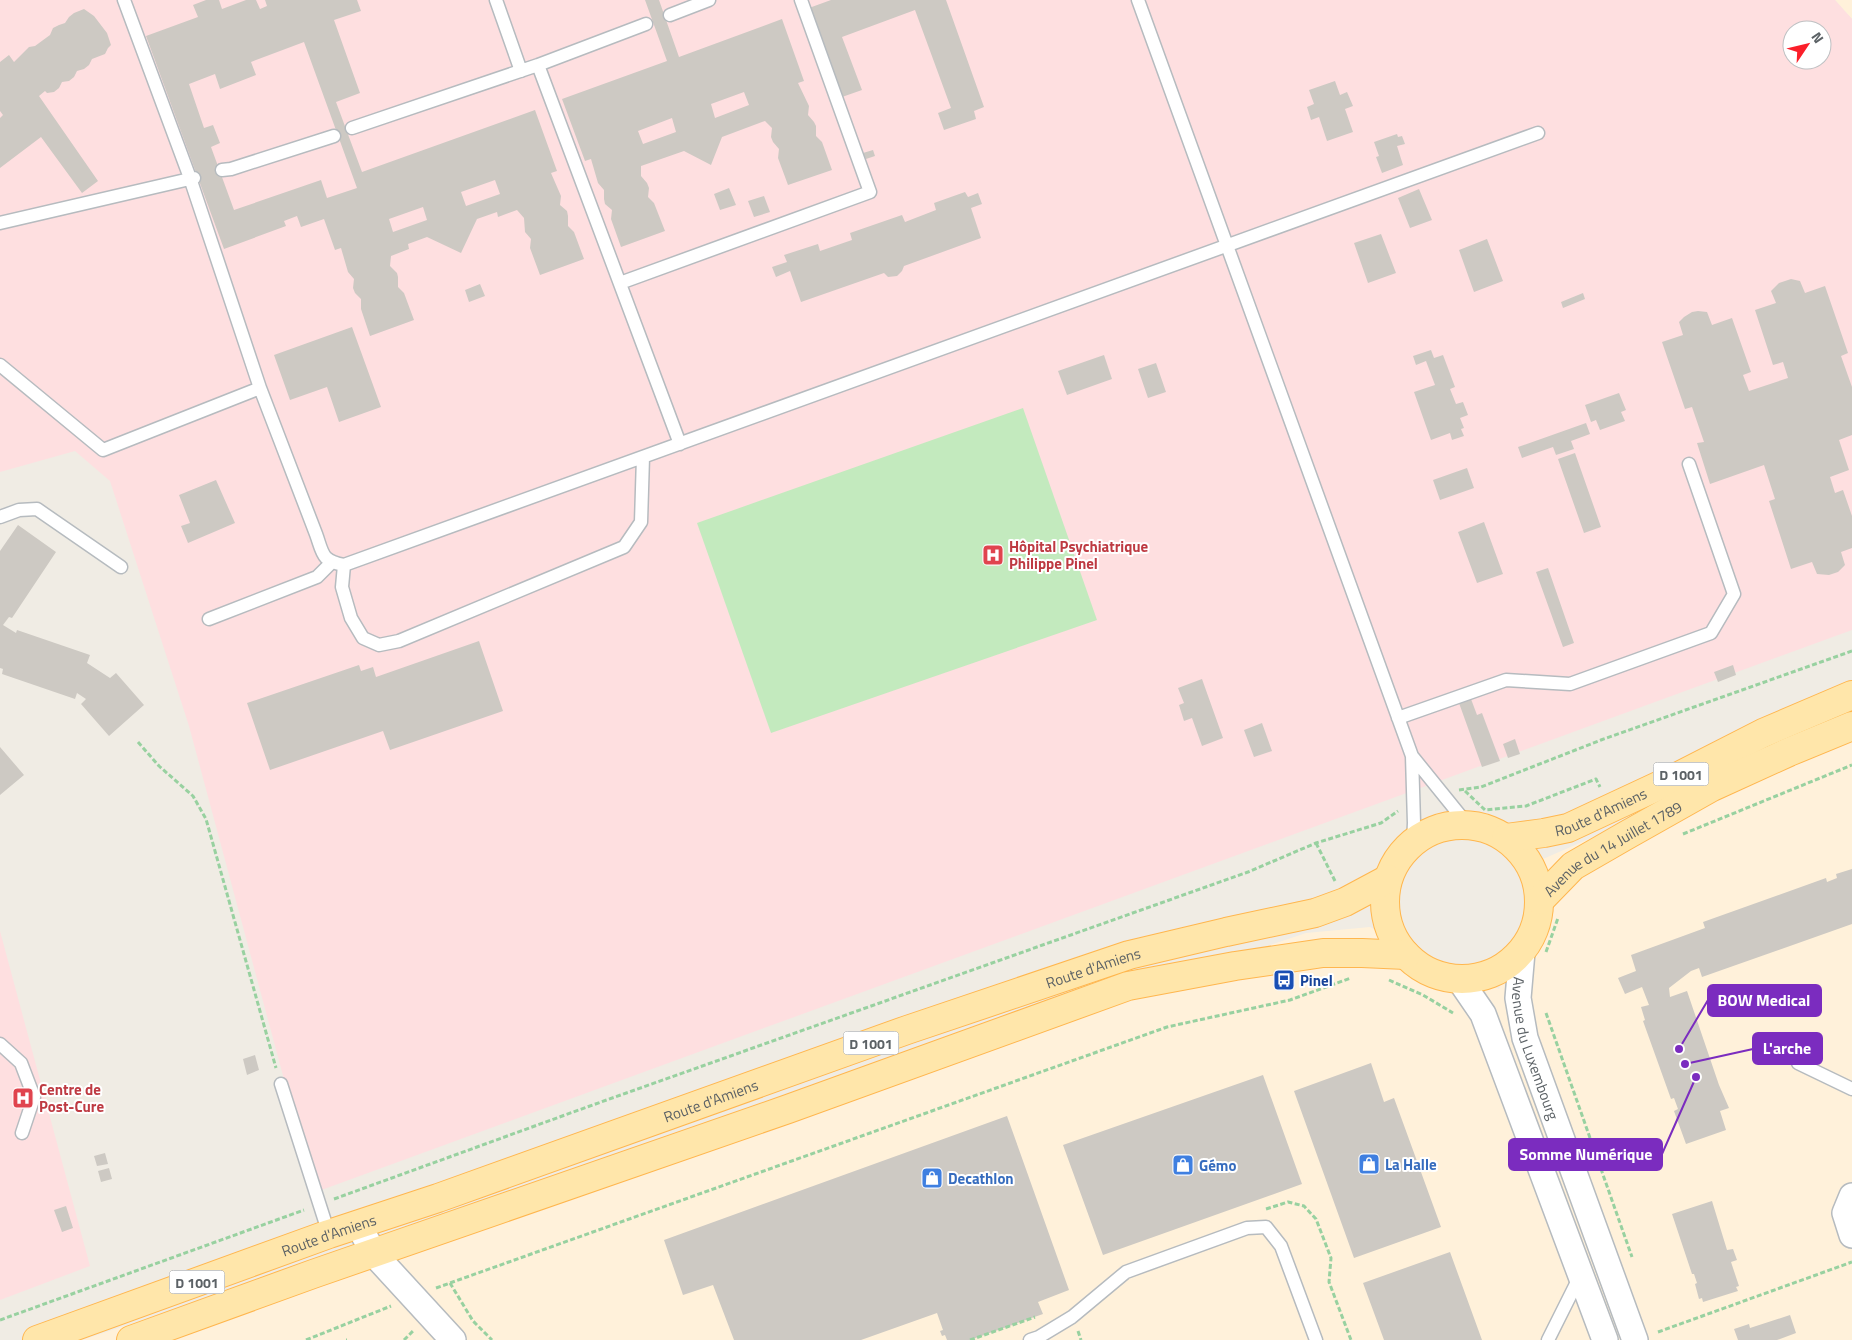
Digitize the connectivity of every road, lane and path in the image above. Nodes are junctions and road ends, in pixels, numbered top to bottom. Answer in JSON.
{"nodes":[{"id":1,"x":124,"y":0,"type":"edge"},
{"id":2,"x":496,"y":0,"type":"edge"},
{"id":3,"x":709,"y":0,"type":"edge"},
{"id":4,"x":801,"y":0,"type":"edge"},
{"id":5,"x":1138,"y":0,"type":"edge"},
{"id":6,"x":685,"y":4,"type":"edge"},
{"id":7,"x":670,"y":15,"type":"dead end"},
{"id":8,"x":646,"y":24,"type":"dead end"},
{"id":9,"x":538,"y":65,"type":"junction"},
{"id":10,"x":521,"y":71,"type":"junction"},
{"id":11,"x":352,"y":128,"type":"dead end"},
{"id":12,"x":1538,"y":133,"type":"dead end"},
{"id":13,"x":334,"y":136,"type":"dead end"},
{"id":14,"x":222,"y":170,"type":"dead end"},
{"id":15,"x":192,"y":178,"type":"junction"},
{"id":16,"x":0,"y":223,"type":"edge"},
{"id":17,"x":1227,"y":246,"type":"junction"},
{"id":18,"x":620,"y":283,"type":"junction"},
{"id":19,"x":0,"y":365,"type":"edge"},
{"id":20,"x":260,"y":388,"type":"junction"},
{"id":21,"x":680,"y":444,"type":"junction"},
{"id":22,"x":643,"y":457,"type":"junction"},
{"id":23,"x":1689,"y":464,"type":"dead end"},
{"id":24,"x":0,"y":517,"type":"edge"},
{"id":25,"x":331,"y":563,"type":"junction"},
{"id":26,"x":344,"y":565,"type":"junction"},
{"id":27,"x":121,"y":567,"type":"dead end"},
{"id":28,"x":209,"y":619,"type":"dead end"},
{"id":29,"x":1852,"y":651,"type":"edge"},
{"id":30,"x":1852,"y":695,"type":"edge"},
{"id":31,"x":1398,"y":718,"type":"junction"},
{"id":32,"x":1852,"y":726,"type":"edge"},
{"id":33,"x":138,"y":742,"type":"dead end"},
{"id":34,"x":1412,"y":756,"type":"junction"},
{"id":35,"x":1852,"y":765,"type":"edge"},
{"id":36,"x":1442,"y":792,"type":"junction"},
{"id":37,"x":1413,"y":800,"type":"junction"},
{"id":38,"x":1467,"y":824,"type":"junction"},
{"id":39,"x":1676,"y":836,"type":"dead end"},
{"id":40,"x":1506,"y":838,"type":"junction"},
{"id":41,"x":1413,"y":841,"type":"junction"},
{"id":42,"x":1388,"y":880,"type":"junction"},
{"id":43,"x":1552,"y":905,"type":"junction"},
{"id":44,"x":1534,"y":953,"type":"junction"},
{"id":45,"x":1406,"y":955,"type":"junction"},
{"id":46,"x":1352,"y":978,"type":"dead end"},
{"id":47,"x":1459,"y":979,"type":"junction"},
{"id":48,"x":1388,"y":980,"type":"dead end"},
{"id":49,"x":1544,"y":1006,"type":"dead end"},
{"id":50,"x":1459,"y":1017,"type":"dead end"},
{"id":51,"x":0,"y":1044,"type":"edge"},
{"id":52,"x":1798,"y":1063,"type":"dead end"},
{"id":53,"x":281,"y":1084,"type":"joint"},
{"id":54,"x":1852,"y":1089,"type":"edge"},
{"id":55,"x":22,"y":1133,"type":"dead end"},
{"id":56,"x":1852,"y":1196,"type":"edge"},
{"id":57,"x":319,"y":1205,"type":"junction"},
{"id":58,"x":358,"y":1224,"type":"junction"},
{"id":59,"x":329,"y":1234,"type":"junction"},
{"id":60,"x":1852,"y":1235,"type":"edge"},
{"id":61,"x":374,"y":1254,"type":"junction"},
{"id":62,"x":1632,"y":1257,"type":"dead end"},
{"id":63,"x":1852,"y":1262,"type":"edge"},
{"id":64,"x":1581,"y":1274,"type":"junction"},
{"id":65,"x":450,"y":1283,"type":"junction"},
{"id":66,"x":413,"y":1296,"type":"junction"},
{"id":67,"x":0,"y":1320,"type":"edge"},
{"id":68,"x":1655,"y":1323,"type":"dead end"},
{"id":69,"x":415,"y":1328,"type":"dead end"},
{"id":70,"x":1658,"y":1332,"type":"junction"},
{"id":71,"x":986,"y":1334,"type":"dead end"},
{"id":72,"x":452,"y":1339,"type":"edge"},
{"id":73,"x":37,"y":1340,"type":"edge"},
{"id":74,"x":131,"y":1340,"type":"edge"},
{"id":75,"x":306,"y":1340,"type":"edge"},
{"id":76,"x":404,"y":1340,"type":"edge"},
{"id":77,"x":492,"y":1340,"type":"edge"},
{"id":78,"x":970,"y":1340,"type":"edge"},
{"id":79,"x":1030,"y":1340,"type":"edge"},
{"id":80,"x":1316,"y":1340,"type":"edge"},
{"id":81,"x":1548,"y":1340,"type":"edge"},
{"id":82,"x":1605,"y":1340,"type":"edge"},
{"id":83,"x":1635,"y":1340,"type":"edge"},
{"id":84,"x":1661,"y":1340,"type":"edge"}],
"edges":[{"from":1,"to":15,"type":"lane"},
{"from":2,"to":10,"type":"lane"},
{"from":3,"to":6,"type":"lane"},
{"from":4,"to":18,"type":"lane"},
{"from":5,"to":17,"type":"lane"},
{"from":6,"to":7,"type":"lane"},
{"from":8,"to":9,"type":"lane"},
{"from":9,"to":10,"type":"lane"},
{"from":9,"to":18,"type":"lane"},
{"from":10,"to":11,"type":"lane"},
{"from":12,"to":17,"type":"lane"},
{"from":13,"to":14,"type":"lane"},
{"from":15,"to":16,"type":"lane"},
{"from":15,"to":20,"type":"lane"},
{"from":17,"to":21,"type":"lane"},
{"from":17,"to":31,"type":"lane"},
{"from":18,"to":21,"type":"lane"},
{"from":19,"to":20,"type":"lane"},
{"from":20,"to":25,"type":"lane"},
{"from":21,"to":22,"type":"lane"},
{"from":22,"to":26,"type":"lane"},
{"from":22,"to":26,"type":"lane"},
{"from":23,"to":31,"type":"lane"},
{"from":24,"to":27,"type":"lane"},
{"from":25,"to":26,"type":"lane"},
{"from":25,"to":28,"type":"lane"},
{"from":29,"to":36,"type":"path"},
{"from":30,"to":40,"type":"main road","name":"Route d'Amiens","number":"D 1001"},
{"from":31,"to":34,"type":"lane"},
{"from":32,"to":43,"type":"main road","name":"Avenue du 14 Juillet 1789","number":"D 1001"},
{"from":33,"to":53,"type":"path"},
{"from":34,"to":36,"type":"lane"},
{"from":34,"to":37,"type":"lane"},
{"from":35,"to":39,"type":"path"},
{"from":36,"to":38,"type":"lane"},
{"from":37,"to":41,"type":"lane"},
{"from":37,"to":57,"type":"path"},
{"from":38,"to":40,"type":"main road"},
{"from":38,"to":41,"type":"main road"},
{"from":40,"to":43,"type":"main road"},
{"from":41,"to":42,"type":"main road"},
{"from":42,"to":45,"type":"main road"},
{"from":42,"to":58,"type":"main road","name":"Route d'Amiens","number":"D 1001"},
{"from":43,"to":44,"type":"main road"},
{"from":43,"to":44,"type":"path"},
{"from":44,"to":47,"type":"main road"},
{"from":44,"to":83,"type":"street","name":"Avenue du Luxembourg"},
{"from":45,"to":47,"type":"main road"},
{"from":45,"to":61,"type":"main road","name":"Route d'Amiens","number":"D 1001"},
{"from":46,"to":65,"type":"path"},
{"from":47,"to":64,"type":"street","name":"Avenue du Luxembourg"},
{"from":48,"to":50,"type":"path"},
{"from":49,"to":62,"type":"path"},
{"from":51,"to":55,"type":"lane"},
{"from":52,"to":54,"type":"lane"},
{"from":53,"to":57,"type":"lane"},
{"from":56,"to":60,"type":"street"},
{"from":57,"to":59,"type":"lane"},
{"from":57,"to":67,"type":"path"},
{"from":58,"to":59,"type":"main road","name":"Route d'Amiens","number":"D 1001"},
{"from":58,"to":61,"type":"street"},
{"from":59,"to":73,"type":"main road","name":"Route d'Amiens","number":"D 1001"},
{"from":61,"to":66,"type":"street"},
{"from":61,"to":74,"type":"main road","name":"Route d'Amiens","number":"D 1001"},
{"from":63,"to":70,"type":"path"},
{"from":64,"to":81,"type":"lane"},
{"from":64,"to":82,"type":"street","name":"Avenue du Luxembourg"},
{"from":65,"to":66,"type":"path"},
{"from":65,"to":77,"type":"path"},
{"from":66,"to":72,"type":"street"},
{"from":66,"to":75,"type":"path"},
{"from":68,"to":70,"type":"path"},
{"from":69,"to":76,"type":"path"},
{"from":70,"to":84,"type":"path"},
{"from":71,"to":78,"type":"path"},
{"from":79,"to":80,"type":"lane"}]}
